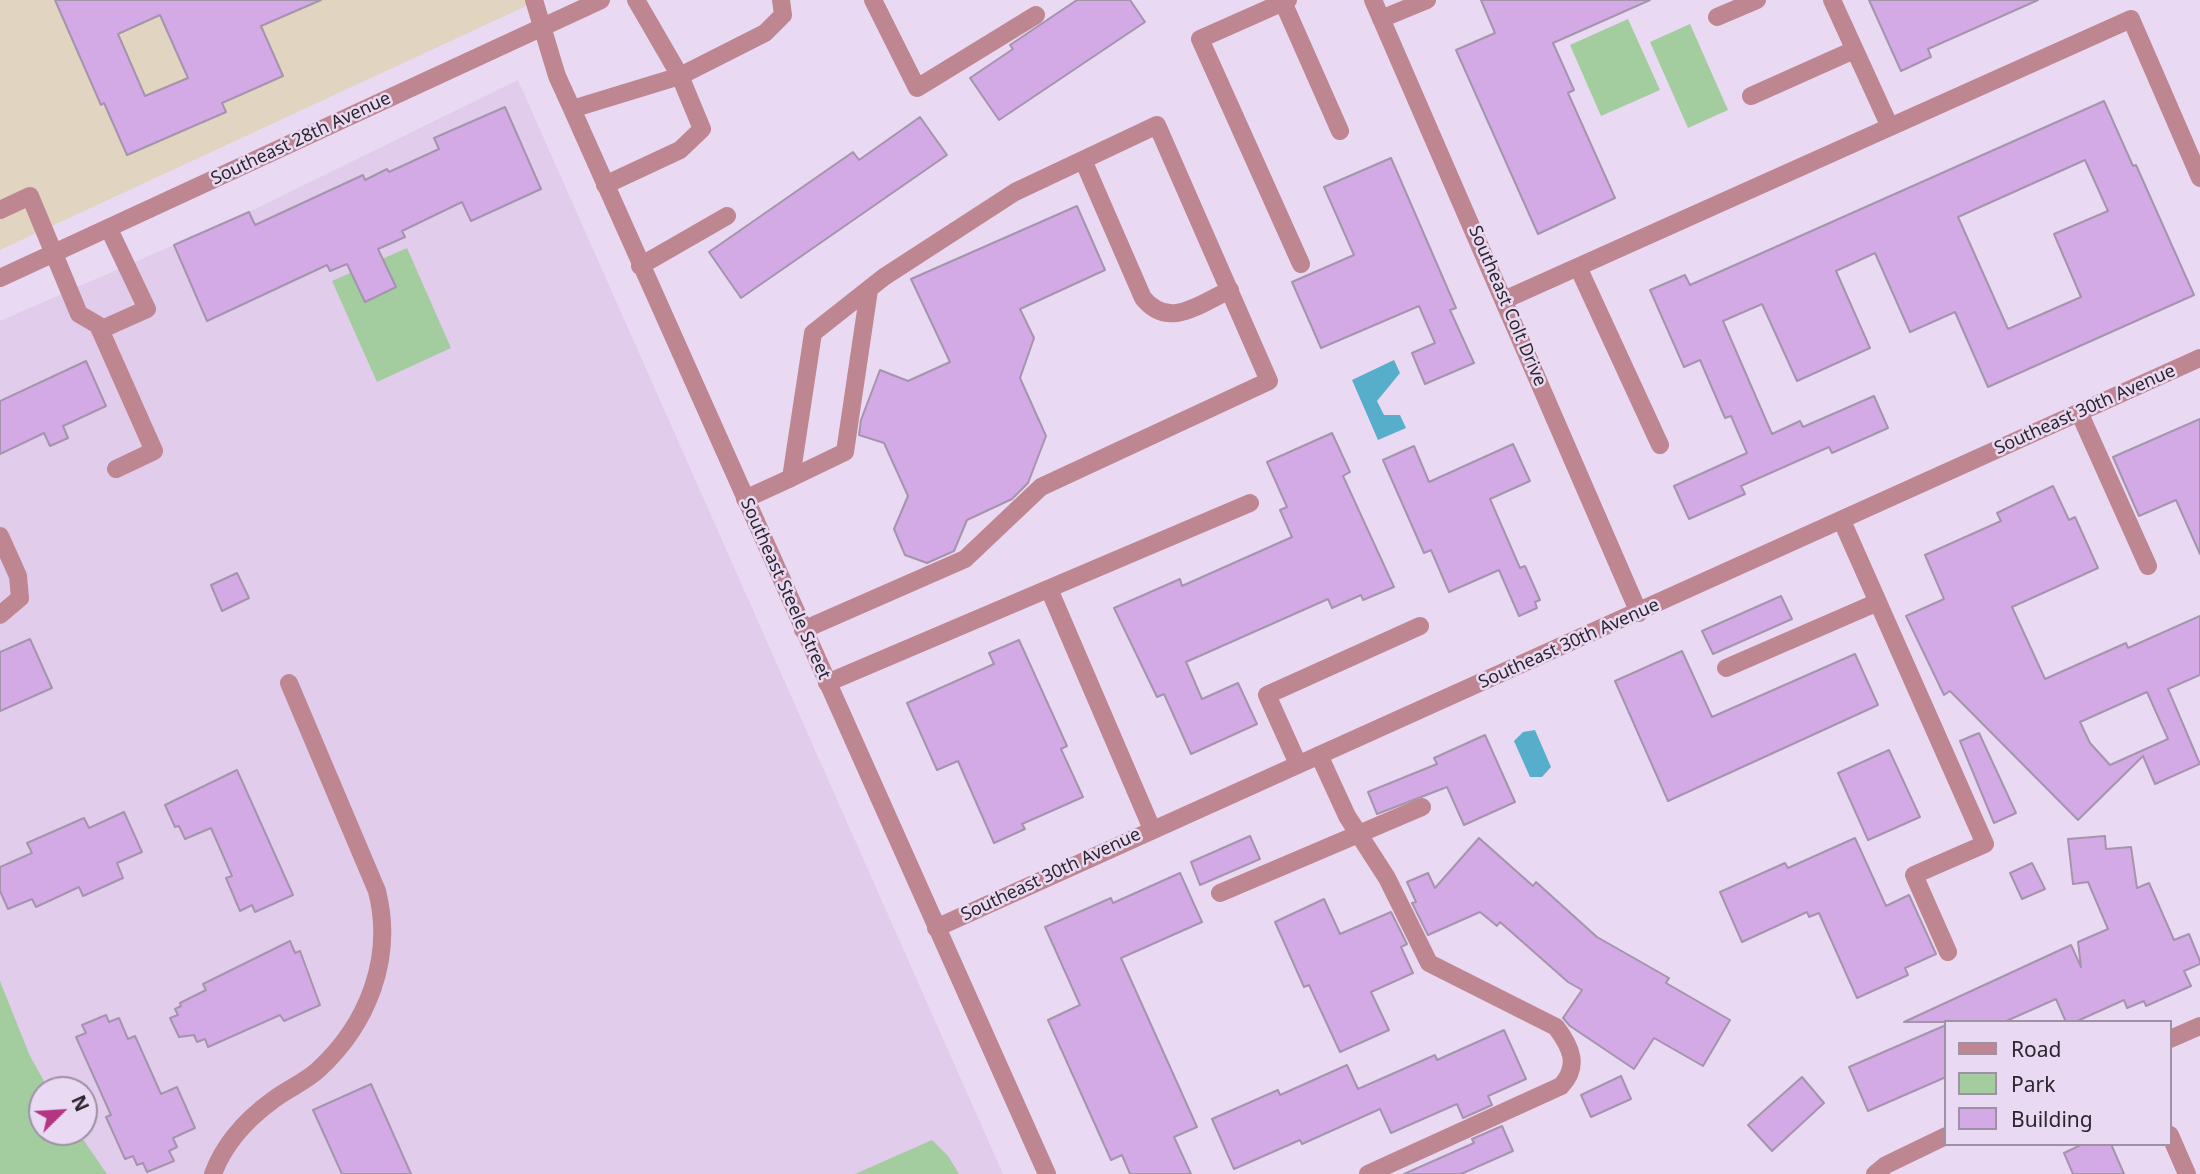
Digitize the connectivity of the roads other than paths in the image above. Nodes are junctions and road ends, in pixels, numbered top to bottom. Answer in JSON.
{"nodes":[{"id":1,"x":534,"y":0,"type":"edge"},
{"id":2,"x":601,"y":0,"type":"edge"},
{"id":3,"x":636,"y":0,"type":"edge"},
{"id":4,"x":781,"y":0,"type":"edge"},
{"id":5,"x":873,"y":0,"type":"edge"},
{"id":6,"x":1373,"y":0,"type":"edge"},
{"id":7,"x":1427,"y":0,"type":"edge"},
{"id":8,"x":1757,"y":0,"type":"edge"},
{"id":9,"x":1832,"y":0,"type":"edge"},
{"id":10,"x":1286,"y":1,"type":"edge"},
{"id":11,"x":1037,"y":15,"type":"dead end"},
{"id":12,"x":1717,"y":18,"type":"dead end"},
{"id":13,"x":1381,"y":19,"type":"junction"},
{"id":14,"x":543,"y":27,"type":"junction"},
{"id":15,"x":1854,"y":50,"type":"junction"},
{"id":16,"x":680,"y":76,"type":"junction"},
{"id":17,"x":1751,"y":96,"type":"dead end"},
{"id":18,"x":572,"y":109,"type":"junction"},
{"id":19,"x":1890,"y":127,"type":"junction"},
{"id":20,"x":1340,"y":131,"type":"dead end"},
{"id":21,"x":1083,"y":160,"type":"junction"},
{"id":22,"x":2200,"y":178,"type":"edge"},
{"id":23,"x":605,"y":184,"type":"junction"},
{"id":24,"x":0,"y":209,"type":"edge"},
{"id":25,"x":727,"y":216,"type":"dead end"},
{"id":26,"x":108,"y":229,"type":"junction"},
{"id":27,"x":54,"y":253,"type":"junction"},
{"id":28,"x":1301,"y":264,"type":"dead end"},
{"id":29,"x":640,"y":266,"type":"junction"},
{"id":30,"x":1578,"y":267,"type":"junction"},
{"id":31,"x":0,"y":278,"type":"edge"},
{"id":32,"x":869,"y":290,"type":"junction"},
{"id":33,"x":1230,"y":290,"type":"junction"},
{"id":34,"x":1504,"y":300,"type":"junction"},
{"id":35,"x":100,"y":330,"type":"junction"},
{"id":36,"x":2200,"y":358,"type":"edge"},
{"id":37,"x":2079,"y":412,"type":"junction"},
{"id":38,"x":1660,"y":445,"type":"dead end"},
{"id":39,"x":116,"y":469,"type":"dead end"},
{"id":40,"x":791,"y":478,"type":"junction"},
{"id":41,"x":745,"y":499,"type":"junction"},
{"id":42,"x":1250,"y":503,"type":"dead end"},
{"id":43,"x":1842,"y":521,"type":"junction"},
{"id":44,"x":0,"y":536,"type":"edge"},
{"id":45,"x":2148,"y":566,"type":"dead end"},
{"id":46,"x":1049,"y":589,"type":"junction"},
{"id":47,"x":1878,"y":602,"type":"junction"},
{"id":48,"x":1639,"y":613,"type":"junction"},
{"id":49,"x":0,"y":615,"type":"edge"},
{"id":50,"x":1420,"y":626,"type":"dead end"},
{"id":51,"x":803,"y":630,"type":"junction"},
{"id":52,"x":1726,"y":668,"type":"dead end"},
{"id":53,"x":289,"y":683,"type":"dead end"},
{"id":54,"x":827,"y":683,"type":"junction"},
{"id":55,"x":1319,"y":755,"type":"junction"},
{"id":56,"x":1298,"y":764,"type":"junction"},
{"id":57,"x":1422,"y":807,"type":"dead end"},
{"id":58,"x":1152,"y":829,"type":"junction"},
{"id":59,"x":1359,"y":834,"type":"junction"},
{"id":60,"x":1220,"y":893,"type":"dead end"},
{"id":61,"x":936,"y":928,"type":"junction"},
{"id":62,"x":1948,"y":952,"type":"dead end"},
{"id":63,"x":2200,"y":1026,"type":"edge"},
{"id":64,"x":2172,"y":1038,"type":"edge"},
{"id":65,"x":1944,"y":1137,"type":"edge"},
{"id":66,"x":2172,"y":1139,"type":"edge"},
{"id":67,"x":213,"y":1174,"type":"edge"},
{"id":68,"x":1047,"y":1174,"type":"edge"},
{"id":69,"x":1368,"y":1174,"type":"edge"},
{"id":70,"x":1875,"y":1174,"type":"edge"},
{"id":71,"x":2188,"y":1174,"type":"edge"}],
"edges":[{"from":1,"to":14,"type":"street","name":"Southeast Steele Street"},
{"from":2,"to":14,"type":"street","name":"Southeast 28th Avenue"},
{"from":3,"to":16,"type":"street"},
{"from":4,"to":16,"type":"street"},
{"from":5,"to":11,"type":"street"},
{"from":6,"to":13,"type":"street","name":"Southeast Colt Drive"},
{"from":7,"to":13,"type":"street"},
{"from":8,"to":12,"type":"street"},
{"from":9,"to":15,"type":"street"},
{"from":10,"to":20,"type":"street"},
{"from":10,"to":28,"type":"street"},
{"from":13,"to":34,"type":"street","name":"Southeast Colt Drive"},
{"from":14,"to":18,"type":"street","name":"Southeast Steele Street"},
{"from":14,"to":26,"type":"street","name":"Southeast 28th Avenue"},
{"from":15,"to":17,"type":"street"},
{"from":15,"to":19,"type":"street"},
{"from":16,"to":18,"type":"street"},
{"from":16,"to":23,"type":"street"},
{"from":18,"to":23,"type":"street","name":"Southeast Steele Street"},
{"from":19,"to":22,"type":"street"},
{"from":19,"to":30,"type":"street"},
{"from":21,"to":32,"type":"street"},
{"from":21,"to":33,"type":"street"},
{"from":21,"to":33,"type":"street"},
{"from":23,"to":29,"type":"street","name":"Southeast Steele Street"},
{"from":24,"to":27,"type":"street"},
{"from":25,"to":29,"type":"street"},
{"from":26,"to":27,"type":"street","name":"Southeast 28th Avenue"},
{"from":26,"to":35,"type":"street"},
{"from":27,"to":31,"type":"street","name":"Southeast 28th Avenue"},
{"from":27,"to":35,"type":"street"},
{"from":29,"to":41,"type":"street","name":"Southeast Steele Street"},
{"from":30,"to":34,"type":"street"},
{"from":30,"to":38,"type":"street"},
{"from":32,"to":40,"type":"street"},
{"from":32,"to":40,"type":"street"},
{"from":33,"to":51,"type":"street"},
{"from":34,"to":48,"type":"street","name":"Southeast Colt Drive"},
{"from":35,"to":39,"type":"street"},
{"from":36,"to":37,"type":"street","name":"Southeast 30th Avenue"},
{"from":37,"to":43,"type":"street","name":"Southeast 30th Avenue"},
{"from":37,"to":45,"type":"street"},
{"from":40,"to":41,"type":"street"},
{"from":41,"to":51,"type":"street","name":"Southeast Steele Street"},
{"from":42,"to":46,"type":"street"},
{"from":43,"to":47,"type":"street"},
{"from":43,"to":48,"type":"street","name":"Southeast 30th Avenue"},
{"from":44,"to":49,"type":"street"},
{"from":46,"to":54,"type":"street"},
{"from":46,"to":58,"type":"street"},
{"from":47,"to":52,"type":"street"},
{"from":47,"to":62,"type":"street"},
{"from":48,"to":55,"type":"street","name":"Southeast 30th Avenue"},
{"from":50,"to":56,"type":"street"},
{"from":51,"to":54,"type":"street","name":"Southeast Steele Street"},
{"from":53,"to":67,"type":"street"},
{"from":54,"to":61,"type":"street","name":"Southeast Steele Street"},
{"from":55,"to":56,"type":"street","name":"Southeast 30th Avenue"},
{"from":55,"to":59,"type":"street"},
{"from":56,"to":58,"type":"street","name":"Southeast 30th Avenue"},
{"from":57,"to":59,"type":"street"},
{"from":58,"to":61,"type":"street","name":"Southeast 30th Avenue"},
{"from":59,"to":60,"type":"street"},
{"from":59,"to":69,"type":"street"},
{"from":61,"to":68,"type":"street","name":"Southeast Steele Street"},
{"from":63,"to":64,"type":"street"},
{"from":65,"to":70,"type":"street"},
{"from":66,"to":71,"type":"street"}]}
